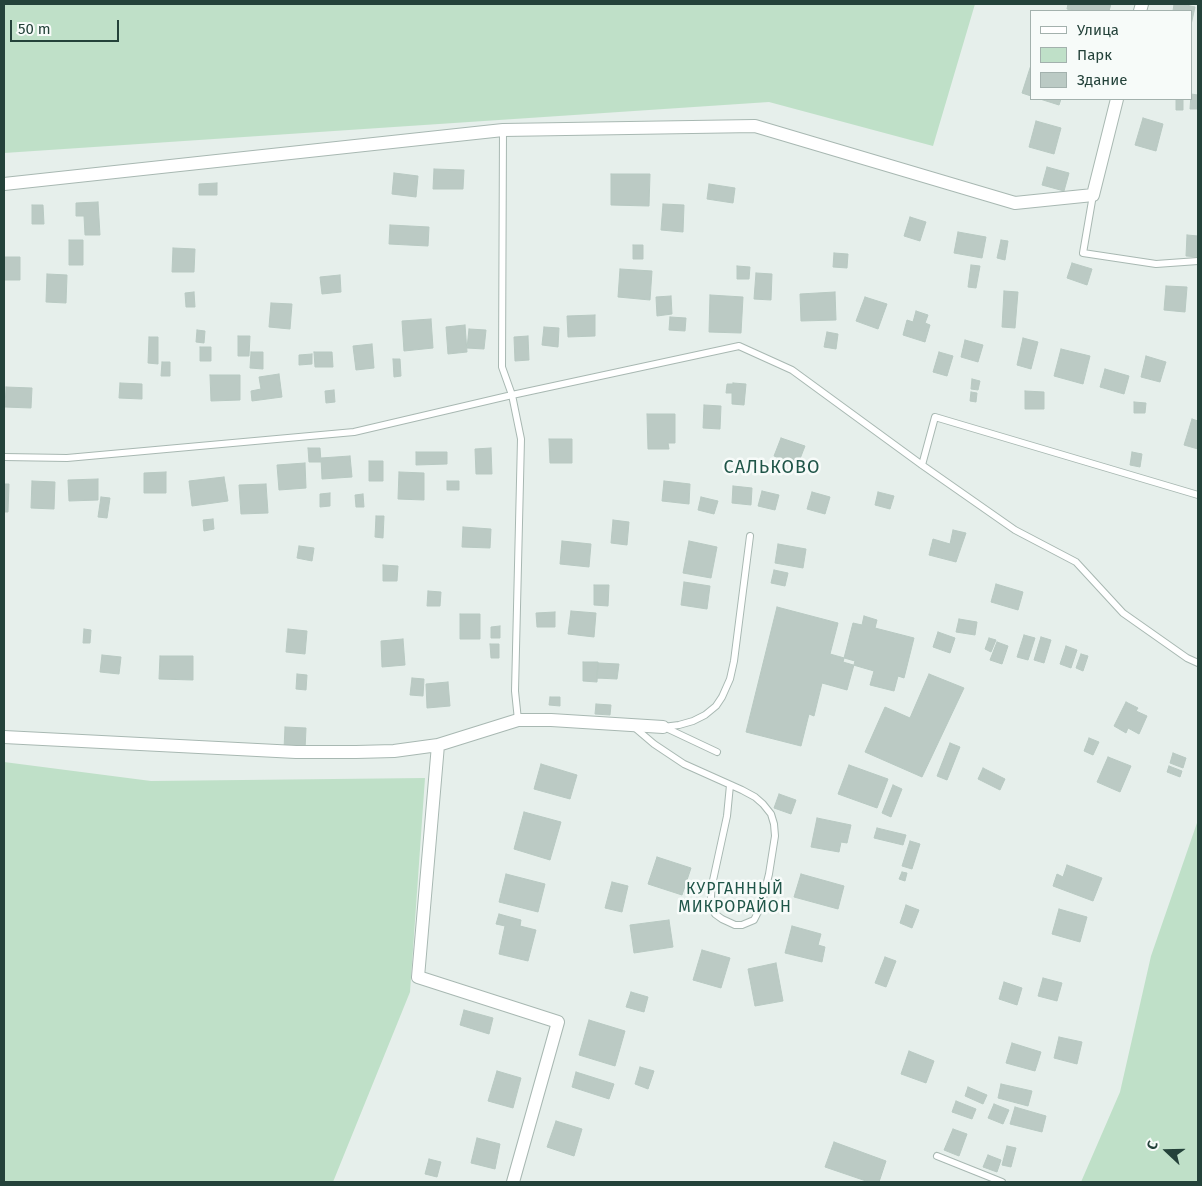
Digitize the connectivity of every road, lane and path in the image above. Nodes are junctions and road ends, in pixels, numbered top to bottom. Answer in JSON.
{"nodes":[{"id":1,"x":1118,"y":100,"type":"edge"},
{"id":2,"x":503,"y":130,"type":"junction"},
{"id":3,"x":4,"y":184,"type":"edge"},
{"id":4,"x":1093,"y":194,"type":"junction"},
{"id":5,"x":1198,"y":260,"type":"edge"},
{"id":6,"x":512,"y":395,"type":"junction"},
{"id":7,"x":4,"y":457,"type":"edge"},
{"id":8,"x":922,"y":465,"type":"junction"},
{"id":9,"x":1198,"y":495,"type":"edge"},
{"id":10,"x":750,"y":536,"type":"dead end"},
{"id":11,"x":1198,"y":663,"type":"edge"},
{"id":12,"x":518,"y":720,"type":"junction"},
{"id":13,"x":630,"y":724,"type":"junction"},
{"id":14,"x":662,"y":727,"type":"junction"},
{"id":15,"x":4,"y":737,"type":"edge"},
{"id":16,"x":438,"y":745,"type":"junction"},
{"id":17,"x":717,"y":752,"type":"dead end"},
{"id":18,"x":730,"y":784,"type":"junction"},
{"id":19,"x":937,"y":1156,"type":"dead end"},
{"id":20,"x":513,"y":1182,"type":"edge"},
{"id":21,"x":1002,"y":1182,"type":"edge"}],
"edges":[{"from":1,"to":4,"type":"street"},
{"from":2,"to":3,"type":"street"},
{"from":2,"to":4,"type":"street"},
{"from":2,"to":6,"type":"lane"},
{"from":4,"to":5,"type":"lane"},
{"from":6,"to":7,"type":"lane"},
{"from":6,"to":8,"type":"lane"},
{"from":6,"to":12,"type":"lane"},
{"from":8,"to":9,"type":"lane"},
{"from":8,"to":11,"type":"lane"},
{"from":10,"to":14,"type":"lane"},
{"from":12,"to":13,"type":"street"},
{"from":12,"to":16,"type":"street"},
{"from":13,"to":14,"type":"street"},
{"from":13,"to":18,"type":"lane"},
{"from":14,"to":17,"type":"lane"},
{"from":15,"to":16,"type":"street"},
{"from":16,"to":20,"type":"street"},
{"from":18,"to":18,"type":"lane"},
{"from":19,"to":21,"type":"lane"}]}
